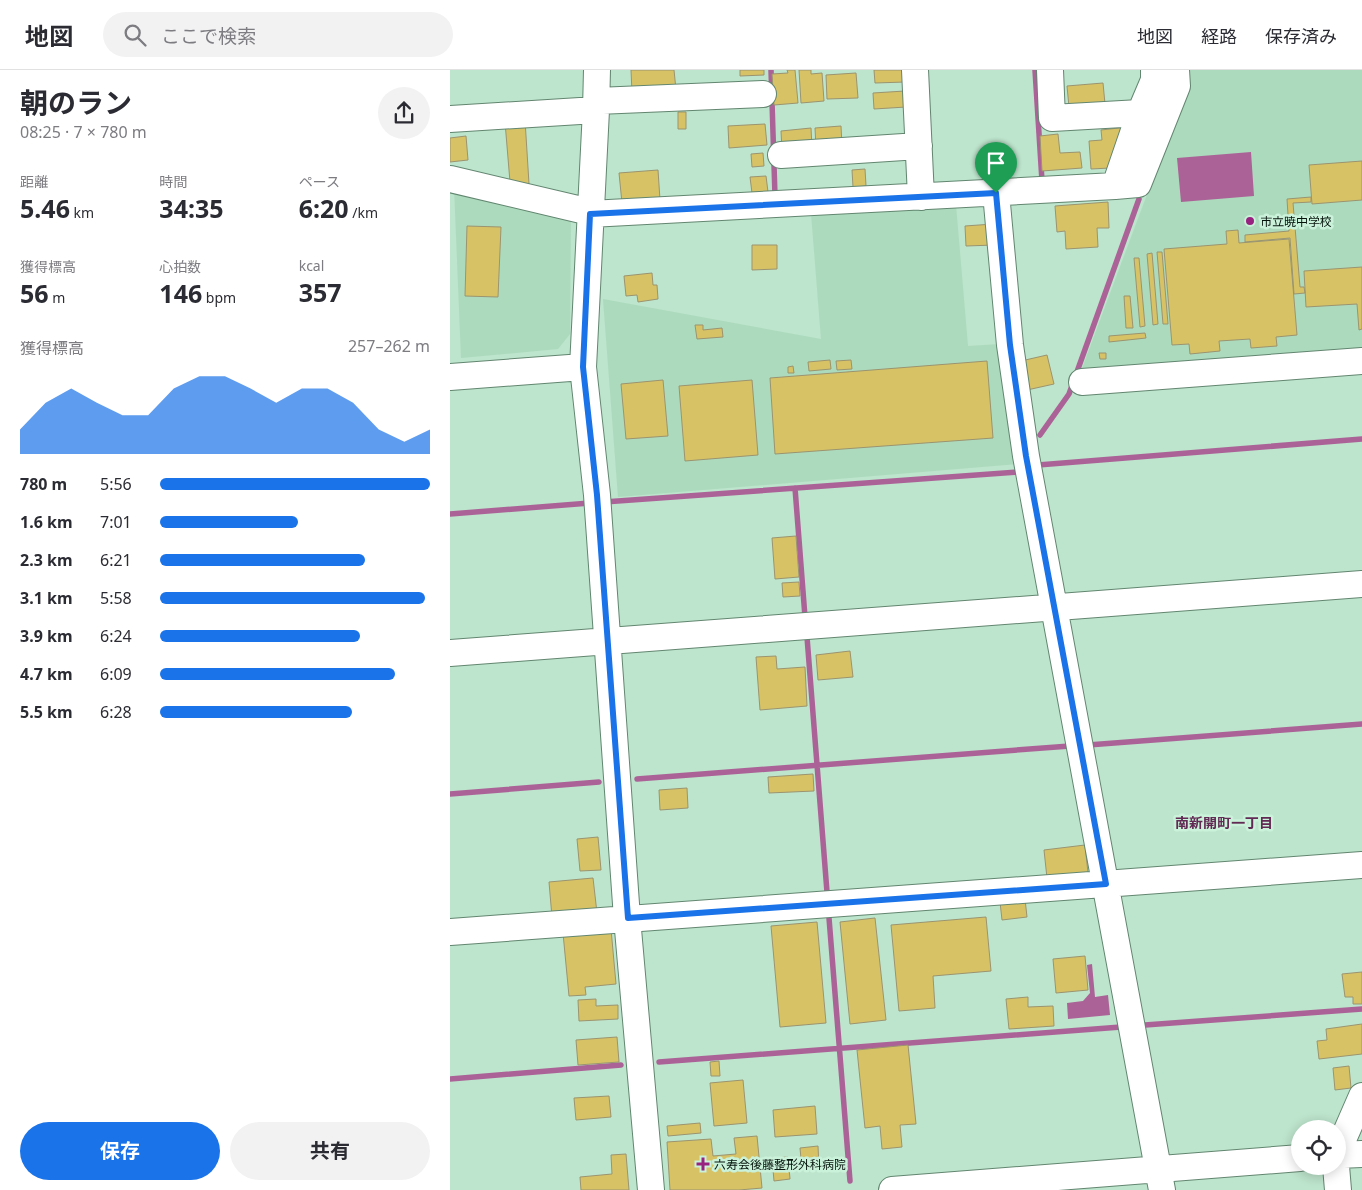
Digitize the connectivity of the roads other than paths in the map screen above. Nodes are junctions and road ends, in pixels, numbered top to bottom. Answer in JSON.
{"nodes":[{"id":1,"x":597,"y":70,"type":"edge"},
{"id":2,"x":915,"y":70,"type":"edge"},
{"id":3,"x":1050,"y":70,"type":"edge"},
{"id":4,"x":1154,"y":70,"type":"edge"},
{"id":5,"x":1176,"y":70,"type":"edge"},
{"id":6,"x":763,"y":94,"type":"dead end"},
{"id":7,"x":596,"y":105,"type":"junction"},
{"id":8,"x":1140,"y":113,"type":"junction"},
{"id":9,"x":450,"y":119,"type":"edge"},
{"id":10,"x":919,"y":146,"type":"junction"},
{"id":11,"x":781,"y":155,"type":"dead end"},
{"id":12,"x":450,"y":179,"type":"edge"},
{"id":13,"x":1115,"y":186,"type":"junction"},
{"id":14,"x":996,"y":193,"type":"junction"},
{"id":15,"x":921,"y":197,"type":"junction"},
{"id":16,"x":590,"y":213,"type":"junction"},
{"id":17,"x":1362,"y":361,"type":"edge"},
{"id":18,"x":583,"y":367,"type":"junction"},
{"id":19,"x":450,"y":377,"type":"edge"},
{"id":20,"x":1082,"y":382,"type":"dead end"},
{"id":21,"x":1362,"y":584,"type":"edge"},
{"id":22,"x":1054,"y":608,"type":"junction"},
{"id":23,"x":608,"y":640,"type":"junction"},
{"id":24,"x":450,"y":653,"type":"edge"},
{"id":25,"x":1362,"y":865,"type":"edge"},
{"id":26,"x":1106,"y":884,"type":"junction"},
{"id":27,"x":628,"y":918,"type":"junction"},
{"id":28,"x":450,"y":932,"type":"edge"},
{"id":29,"x":1362,"y":1096,"type":"edge"},
{"id":30,"x":1346,"y":1132,"type":"edge"},
{"id":31,"x":1362,"y":1154,"type":"edge"},
{"id":32,"x":1346,"y":1155,"type":"edge"},
{"id":33,"x":1291,"y":1159,"type":"edge"},
{"id":34,"x":1337,"y":1175,"type":"edge"},
{"id":35,"x":1160,"y":1180,"type":"edge"},
{"id":36,"x":651,"y":1190,"type":"edge"},
{"id":37,"x":892,"y":1190,"type":"edge"},
{"id":38,"x":1338,"y":1190,"type":"edge"}],
"edges":[{"from":1,"to":7,"type":"street"},
{"from":2,"to":10,"type":"street"},
{"from":3,"to":8,"type":"street"},
{"from":4,"to":8,"type":"street"},
{"from":5,"to":13,"type":"street"},
{"from":6,"to":7,"type":"street"},
{"from":7,"to":9,"type":"street"},
{"from":7,"to":16,"type":"street"},
{"from":8,"to":13,"type":"street"},
{"from":10,"to":11,"type":"street"},
{"from":10,"to":15,"type":"street"},
{"from":12,"to":16,"type":"street"},
{"from":13,"to":14,"type":"street"},
{"from":14,"to":15,"type":"street"},
{"from":14,"to":22,"type":"street"},
{"from":15,"to":16,"type":"street"},
{"from":16,"to":18,"type":"street"},
{"from":17,"to":20,"type":"street"},
{"from":18,"to":19,"type":"street"},
{"from":18,"to":23,"type":"street"},
{"from":21,"to":22,"type":"street"},
{"from":22,"to":23,"type":"street"},
{"from":22,"to":26,"type":"street"},
{"from":23,"to":24,"type":"street"},
{"from":23,"to":27,"type":"street"},
{"from":25,"to":26,"type":"street"},
{"from":26,"to":27,"type":"street"},
{"from":26,"to":35,"type":"street"},
{"from":27,"to":28,"type":"street"},
{"from":27,"to":36,"type":"street"},
{"from":29,"to":30,"type":"street"},
{"from":31,"to":32,"type":"street"},
{"from":33,"to":35,"type":"street"},
{"from":34,"to":38,"type":"street"},
{"from":35,"to":37,"type":"street"}]}
